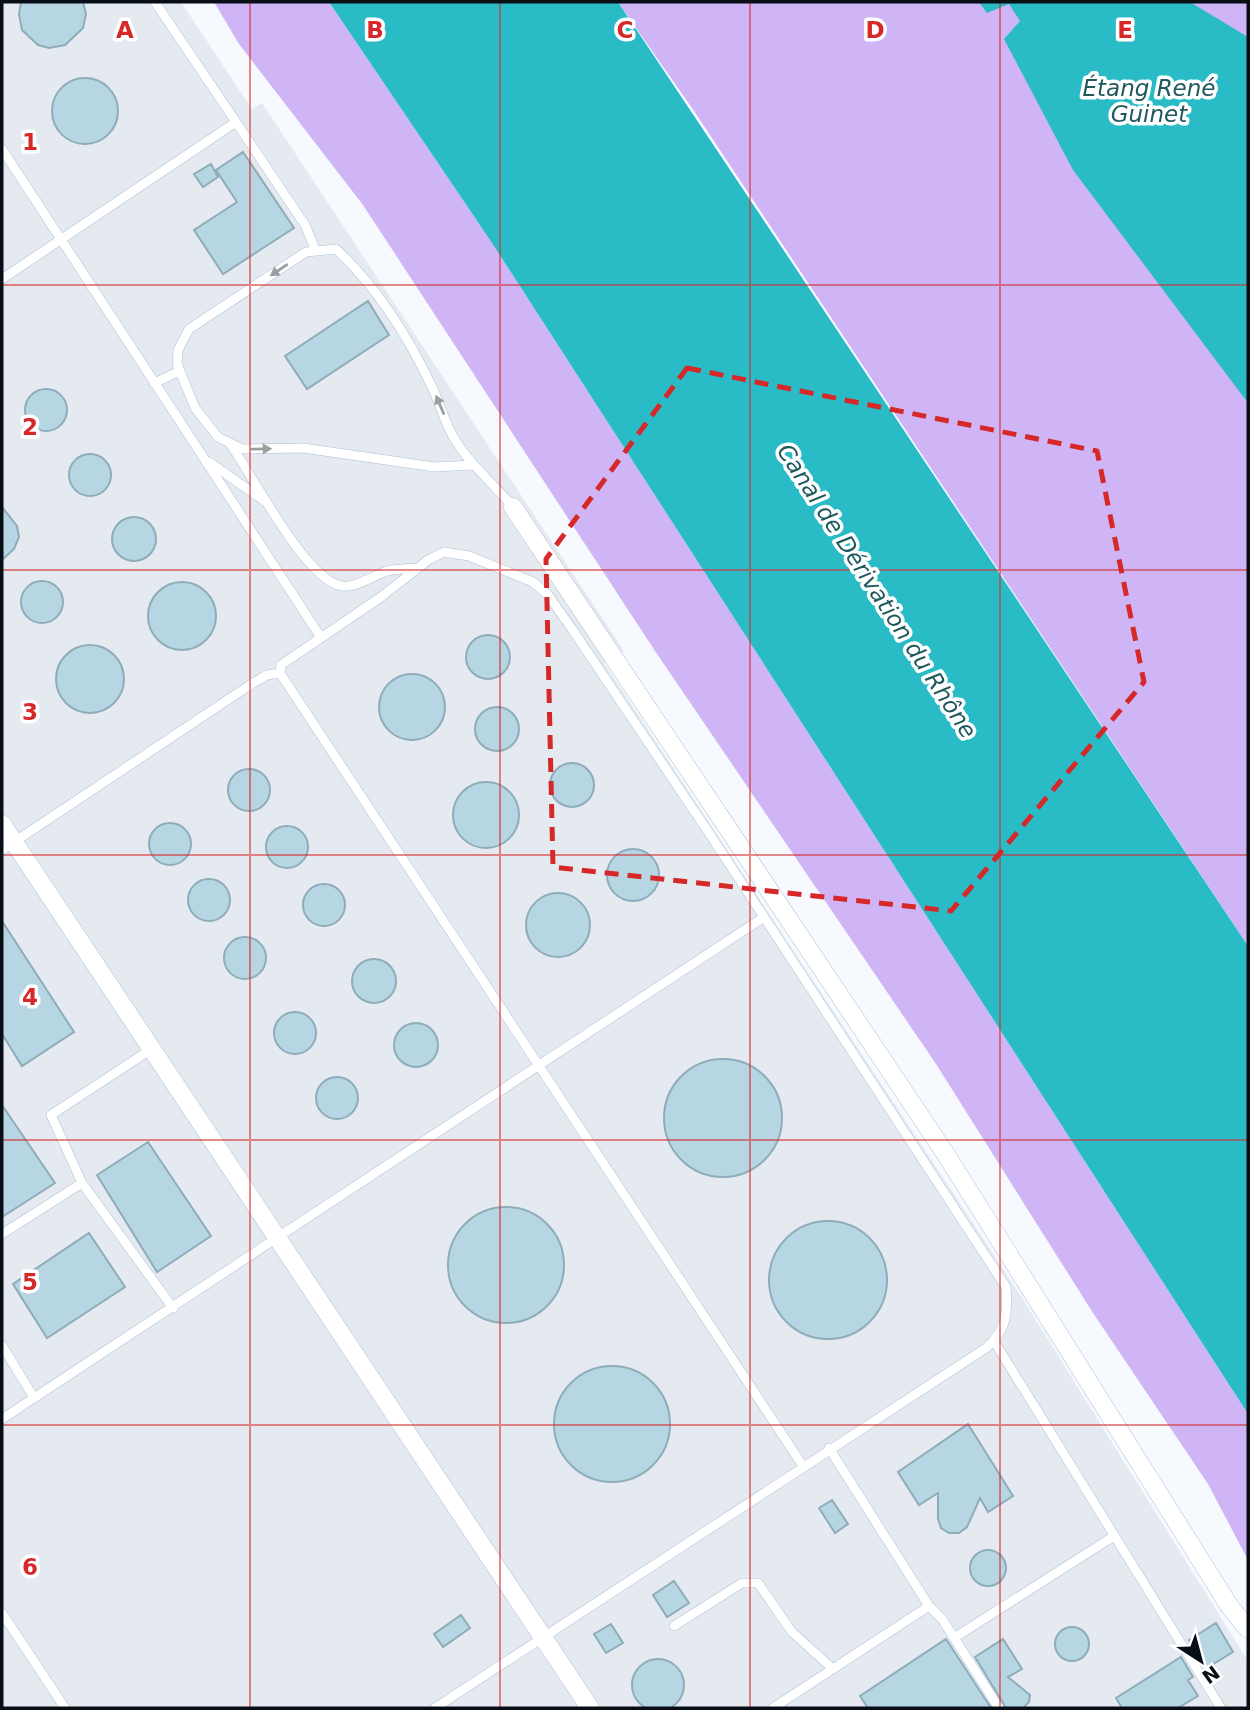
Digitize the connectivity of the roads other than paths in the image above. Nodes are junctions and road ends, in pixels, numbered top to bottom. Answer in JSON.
{"nodes":[{"id":1,"x":155,"y":2,"type":"edge"},
{"id":2,"x":236,"y":122,"type":"junction"},
{"id":3,"x":2,"y":149,"type":"edge"},
{"id":4,"x":61,"y":241,"type":"junction"},
{"id":5,"x":316,"y":251,"type":"junction"},
{"id":6,"x":2,"y":279,"type":"edge"},
{"id":7,"x":178,"y":372,"type":"junction"},
{"id":8,"x":154,"y":383,"type":"junction"},
{"id":9,"x":229,"y":443,"type":"junction"},
{"id":10,"x":202,"y":456,"type":"junction"},
{"id":11,"x":471,"y":465,"type":"junction"},
{"id":12,"x":269,"y":504,"type":"junction"},
{"id":13,"x":513,"y":507,"type":"joint"},
{"id":14,"x":416,"y":568,"type":"junction"},
{"id":15,"x":320,"y":636,"type":"junction"},
{"id":16,"x":280,"y":673,"type":"junction"},
{"id":17,"x":2,"y":824,"type":"edge"},
{"id":18,"x":8,"y":846,"type":"edge"},
{"id":19,"x":764,"y":917,"type":"junction"},
{"id":20,"x":153,"y":1048,"type":"junction"},
{"id":21,"x":540,"y":1067,"type":"junction"},
{"id":22,"x":82,"y":1183,"type":"junction"},
{"id":23,"x":2,"y":1234,"type":"edge"},
{"id":24,"x":278,"y":1239,"type":"junction"},
{"id":25,"x":173,"y":1308,"type":"junction"},
{"id":26,"x":994,"y":1341,"type":"junction"},
{"id":27,"x":2,"y":1345,"type":"edge"},
{"id":28,"x":34,"y":1398,"type":"junction"},
{"id":29,"x":2,"y":1419,"type":"edge"},
{"id":30,"x":829,"y":1448,"type":"junction"},
{"id":31,"x":803,"y":1466,"type":"junction"},
{"id":32,"x":1114,"y":1536,"type":"junction"},
{"id":33,"x":929,"y":1606,"type":"junction"},
{"id":34,"x":2,"y":1614,"type":"edge"},
{"id":35,"x":674,"y":1626,"type":"dead end"},
{"id":36,"x":1248,"y":1629,"type":"edge"},
{"id":37,"x":542,"y":1637,"type":"junction"},
{"id":38,"x":954,"y":1638,"type":"junction"},
{"id":39,"x":833,"y":1669,"type":"junction"},
{"id":40,"x":65,"y":1708,"type":"edge"},
{"id":41,"x":435,"y":1708,"type":"edge"},
{"id":42,"x":590,"y":1708,"type":"edge"},
{"id":43,"x":773,"y":1708,"type":"edge"},
{"id":44,"x":999,"y":1708,"type":"edge"},
{"id":45,"x":1221,"y":1708,"type":"edge"}],
"edges":[{"from":1,"to":2,"type":"lane"},
{"from":2,"to":4,"type":"lane"},
{"from":2,"to":5,"type":"lane"},
{"from":3,"to":4,"type":"lane"},
{"from":4,"to":6,"type":"lane"},
{"from":4,"to":8,"type":"lane"},
{"from":5,"to":7,"type":"lane","one_way":true},
{"from":11,"to":5,"type":"lane","one_way":true},
{"from":7,"to":8,"type":"lane"},
{"from":7,"to":9,"type":"lane"},
{"from":8,"to":10,"type":"lane"},
{"from":9,"to":11,"type":"lane","one_way":true},
{"from":9,"to":12,"type":"lane"},
{"from":10,"to":12,"type":"lane"},
{"from":10,"to":15,"type":"lane"},
{"from":11,"to":13,"type":"lane"},
{"from":12,"to":14,"type":"lane"},
{"from":13,"to":36,"type":"street"},
{"from":14,"to":15,"type":"lane"},
{"from":14,"to":19,"type":"lane"},
{"from":15,"to":16,"type":"lane"},
{"from":16,"to":18,"type":"lane"},
{"from":16,"to":21,"type":"lane"},
{"from":17,"to":18,"type":"street"},
{"from":18,"to":20,"type":"street"},
{"from":19,"to":21,"type":"lane"},
{"from":19,"to":26,"type":"lane"},
{"from":20,"to":22,"type":"lane"},
{"from":20,"to":24,"type":"street"},
{"from":21,"to":24,"type":"lane"},
{"from":21,"to":31,"type":"lane"},
{"from":22,"to":23,"type":"lane"},
{"from":22,"to":25,"type":"lane"},
{"from":24,"to":25,"type":"lane"},
{"from":24,"to":37,"type":"street"},
{"from":25,"to":28,"type":"lane"},
{"from":26,"to":30,"type":"lane"},
{"from":26,"to":32,"type":"lane"},
{"from":27,"to":28,"type":"lane"},
{"from":28,"to":29,"type":"lane"},
{"from":30,"to":31,"type":"lane"},
{"from":30,"to":33,"type":"lane"},
{"from":31,"to":37,"type":"lane"},
{"from":32,"to":38,"type":"lane"},
{"from":32,"to":45,"type":"lane"},
{"from":33,"to":38,"type":"lane"},
{"from":33,"to":39,"type":"lane"},
{"from":34,"to":40,"type":"lane"},
{"from":35,"to":39,"type":"lane"},
{"from":37,"to":41,"type":"lane"},
{"from":37,"to":42,"type":"street"},
{"from":38,"to":44,"type":"lane"},
{"from":39,"to":43,"type":"lane"}]}
